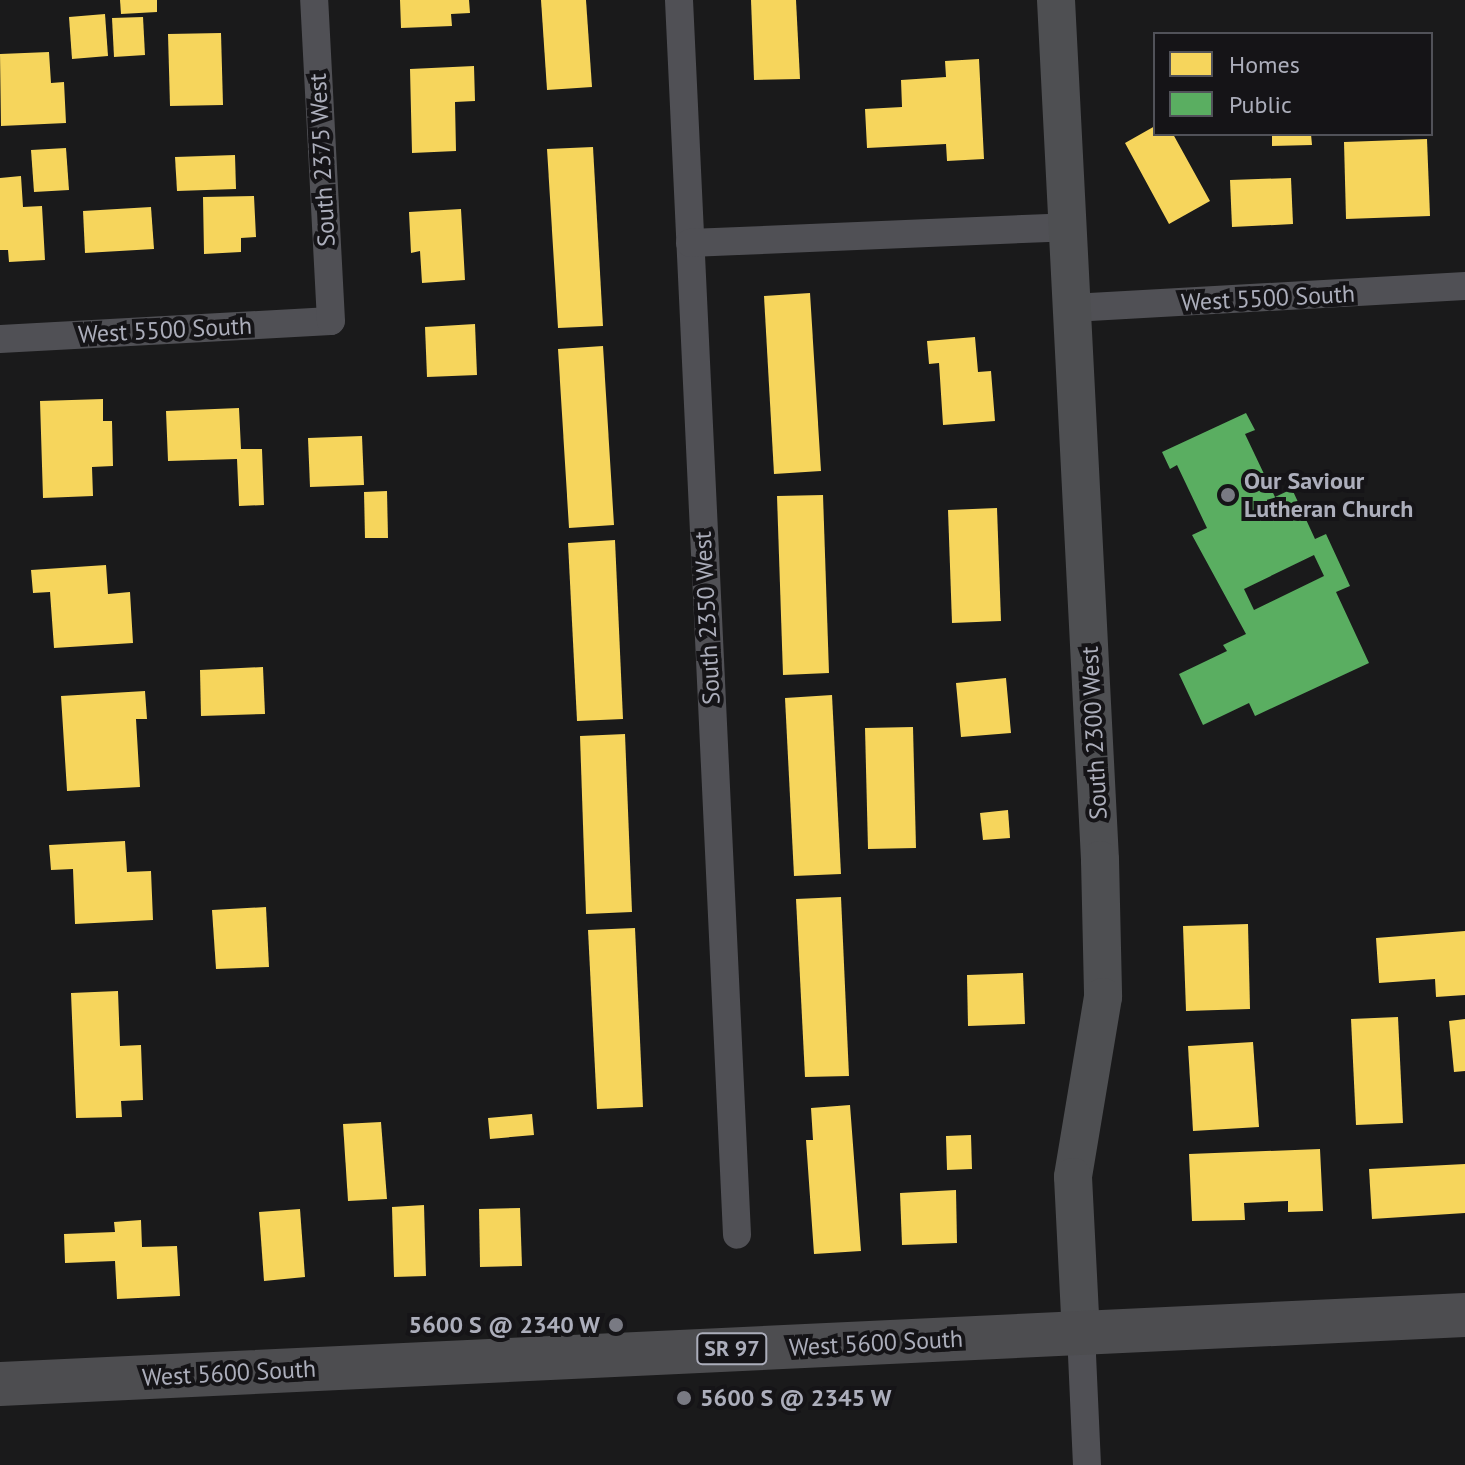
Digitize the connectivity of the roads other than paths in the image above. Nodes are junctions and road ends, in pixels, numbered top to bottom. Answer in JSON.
{"nodes":[{"id":1,"x":314,"y":0,"type":"edge"},
{"id":2,"x":679,"y":0,"type":"edge"},
{"id":3,"x":1056,"y":0,"type":"edge"},
{"id":4,"x":1068,"y":227,"type":"junction"},
{"id":5,"x":690,"y":243,"type":"junction"},
{"id":6,"x":1465,"y":286,"type":"edge"},
{"id":7,"x":1072,"y":308,"type":"junction"},
{"id":8,"x":331,"y":321,"type":"joint"},
{"id":9,"x":0,"y":339,"type":"edge"},
{"id":10,"x":737,"y":1235,"type":"dead end"},
{"id":11,"x":1465,"y":1315,"type":"edge"},
{"id":12,"x":1081,"y":1333,"type":"junction"},
{"id":13,"x":0,"y":1384,"type":"edge"},
{"id":14,"x":1087,"y":1465,"type":"edge"}],
"edges":[{"from":1,"to":8,"type":"street","name":"South 2375 West"},
{"from":2,"to":5,"type":"street","name":"South 2350 West"},
{"from":3,"to":4,"type":"street","name":"South 2300 West"},
{"from":4,"to":5,"type":"street"},
{"from":4,"to":7,"type":"street","name":"South 2300 West"},
{"from":5,"to":10,"type":"street","name":"South 2350 West"},
{"from":6,"to":7,"type":"street","name":"West 5500 South"},
{"from":7,"to":12,"type":"street","name":"South 2300 West"},
{"from":8,"to":9,"type":"street","name":"West 5500 South"},
{"from":11,"to":12,"type":"main road","name":"West 5600 South","number":"SR 97"},
{"from":12,"to":13,"type":"main road","name":"West 5600 South","number":"SR 97"},
{"from":12,"to":14,"type":"street","name":"South 2300 West"}]}
